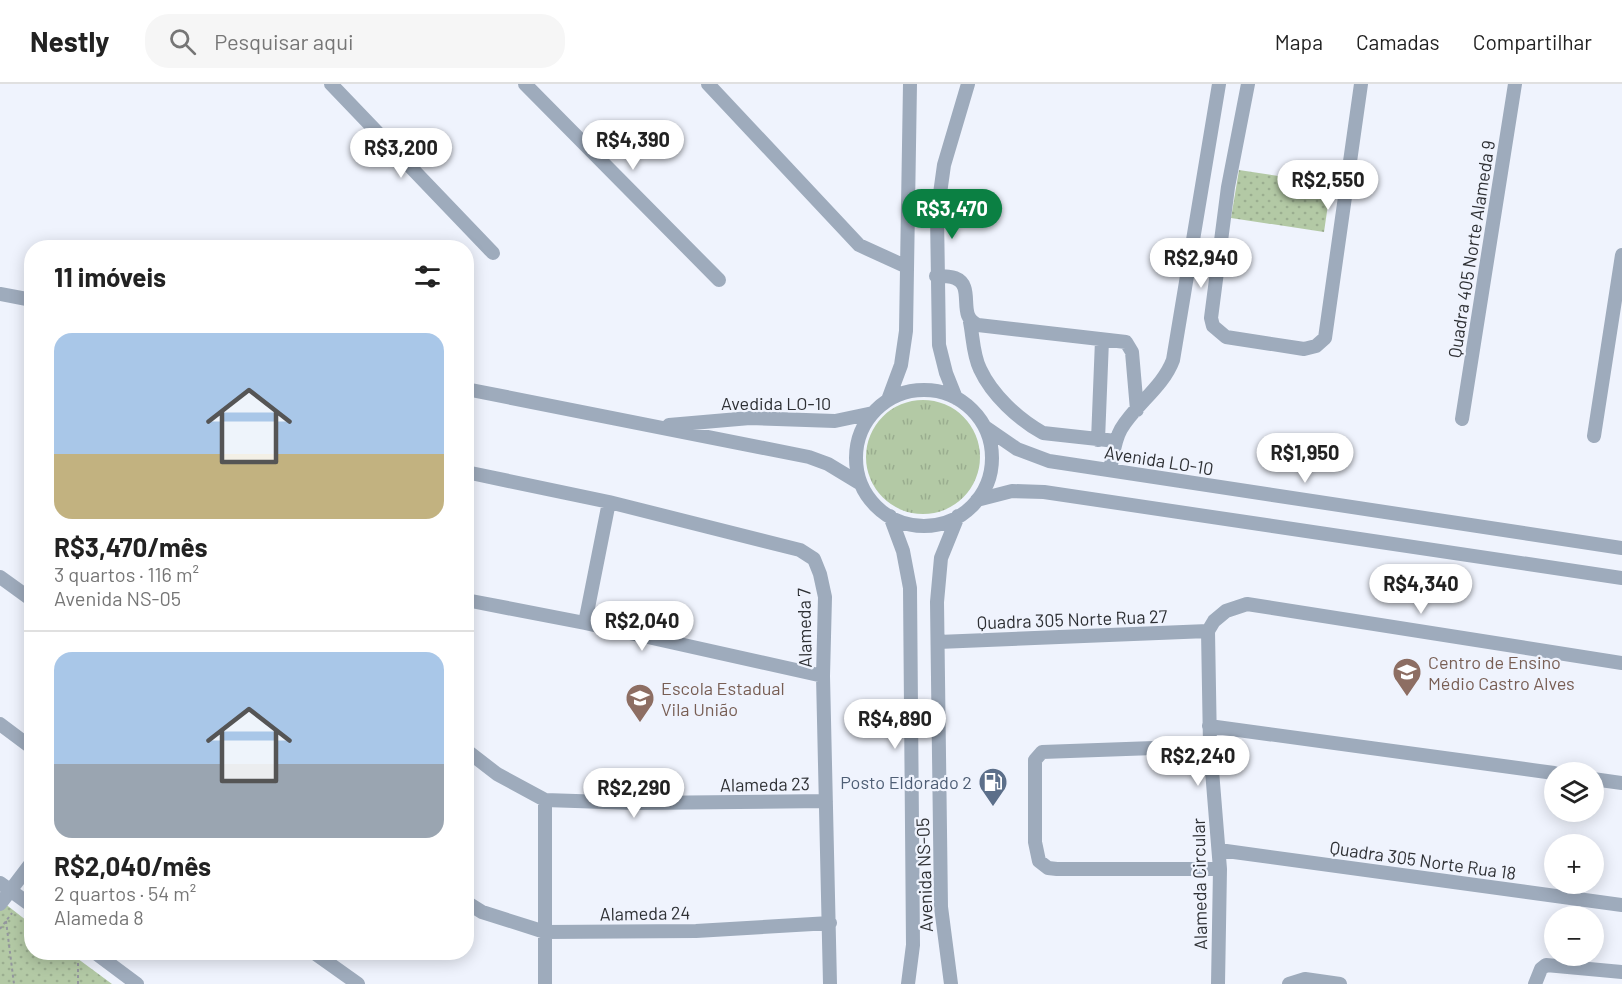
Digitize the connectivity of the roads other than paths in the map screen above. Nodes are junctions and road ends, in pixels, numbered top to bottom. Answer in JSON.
{"nodes":[{"id":1,"x":331,"y":84,"type":"edge"},
{"id":2,"x":525,"y":84,"type":"edge"},
{"id":3,"x":708,"y":84,"type":"edge"},
{"id":4,"x":910,"y":84,"type":"edge"},
{"id":5,"x":968,"y":84,"type":"edge"},
{"id":6,"x":1219,"y":84,"type":"edge"},
{"id":7,"x":1248,"y":84,"type":"edge"},
{"id":8,"x":1361,"y":84,"type":"edge"},
{"id":9,"x":1515,"y":84,"type":"edge"},
{"id":10,"x":1203,"y":183,"type":"junction"},
{"id":11,"x":1228,"y":187,"type":"junction"},
{"id":12,"x":494,"y":253,"type":"dead end"},
{"id":13,"x":1622,"y":255,"type":"edge"},
{"id":14,"x":907,"y":267,"type":"junction"},
{"id":15,"x":936,"y":276,"type":"junction"},
{"id":16,"x":719,"y":280,"type":"dead end"},
{"id":17,"x":0,"y":294,"type":"edge"},
{"id":18,"x":24,"y":298,"type":"edge"},
{"id":19,"x":970,"y":322,"type":"junction"},
{"id":20,"x":1102,"y":340,"type":"junction"},
{"id":21,"x":474,"y":391,"type":"edge"},
{"id":22,"x":956,"y":398,"type":"junction"},
{"id":23,"x":888,"y":400,"type":"junction"},
{"id":24,"x":1137,"y":410,"type":"junction"},
{"id":25,"x":873,"y":413,"type":"junction"},
{"id":26,"x":1462,"y":419,"type":"dead end"},
{"id":27,"x":643,"y":425,"type":"junction"},
{"id":28,"x":985,"y":427,"type":"junction"},
{"id":29,"x":1594,"y":436,"type":"dead end"},
{"id":30,"x":1098,"y":440,"type":"junction"},
{"id":31,"x":1116,"y":441,"type":"junction"},
{"id":32,"x":1110,"y":470,"type":"junction"},
{"id":33,"x":474,"y":474,"type":"edge"},
{"id":34,"x":861,"y":484,"type":"junction"},
{"id":35,"x":977,"y":500,"type":"junction"},
{"id":36,"x":609,"y":502,"type":"junction"},
{"id":37,"x":890,"y":516,"type":"junction"},
{"id":38,"x":958,"y":516,"type":"junction"},
{"id":39,"x":1622,"y":548,"type":"edge"},
{"id":40,"x":0,"y":577,"type":"edge"},
{"id":41,"x":1622,"y":578,"type":"edge"},
{"id":42,"x":24,"y":594,"type":"edge"},
{"id":43,"x":474,"y":601,"type":"edge"},
{"id":44,"x":585,"y":622,"type":"junction"},
{"id":45,"x":1208,"y":631,"type":"junction"},
{"id":46,"x":938,"y":642,"type":"junction"},
{"id":47,"x":1622,"y":663,"type":"edge"},
{"id":48,"x":824,"y":676,"type":"junction"},
{"id":49,"x":0,"y":724,"type":"edge"},
{"id":50,"x":1209,"y":726,"type":"junction"},
{"id":51,"x":24,"y":742,"type":"edge"},
{"id":52,"x":1210,"y":746,"type":"junction"},
{"id":53,"x":474,"y":756,"type":"edge"},
{"id":54,"x":1544,"y":773,"type":"edge"},
{"id":55,"x":1604,"y":781,"type":"edge"},
{"id":56,"x":1622,"y":783,"type":"edge"},
{"id":57,"x":545,"y":800,"type":"junction"},
{"id":58,"x":826,"y":801,"type":"junction"},
{"id":59,"x":1219,"y":850,"type":"junction"},
{"id":60,"x":24,"y":869,"type":"edge"},
{"id":61,"x":1220,"y":869,"type":"junction"},
{"id":62,"x":5,"y":887,"type":"edge"},
{"id":63,"x":24,"y":900,"type":"edge"},
{"id":64,"x":0,"y":904,"type":"edge"},
{"id":65,"x":1622,"y":905,"type":"edge"},
{"id":66,"x":474,"y":907,"type":"edge"},
{"id":67,"x":830,"y":923,"type":"junction"},
{"id":68,"x":545,"y":932,"type":"junction"},
{"id":69,"x":105,"y":960,"type":"edge"},
{"id":70,"x":324,"y":960,"type":"edge"},
{"id":71,"x":1622,"y":972,"type":"edge"},
{"id":72,"x":137,"y":984,"type":"edge"},
{"id":73,"x":358,"y":984,"type":"edge"},
{"id":74,"x":545,"y":984,"type":"edge"},
{"id":75,"x":830,"y":984,"type":"edge"},
{"id":76,"x":908,"y":984,"type":"edge"},
{"id":77,"x":951,"y":984,"type":"edge"},
{"id":78,"x":1218,"y":984,"type":"edge"},
{"id":79,"x":1289,"y":984,"type":"edge"},
{"id":80,"x":1340,"y":984,"type":"edge"},
{"id":81,"x":1535,"y":984,"type":"edge"}],
"edges":[{"from":1,"to":12,"type":"street"},
{"from":2,"to":16,"type":"street"},
{"from":3,"to":14,"type":"street"},
{"from":4,"to":14,"type":"street","name":"Avenida NS-05"},
{"from":5,"to":15,"type":"street","name":"Avenida NS-05"},
{"from":6,"to":10,"type":"street"},
{"from":7,"to":11,"type":"street"},
{"from":8,"to":11,"type":"street"},
{"from":9,"to":26,"type":"street","name":"Quadra 405 Norte Alameda 9"},
{"from":10,"to":11,"type":"street"},
{"from":10,"to":24,"type":"street"},
{"from":13,"to":29,"type":"street"},
{"from":14,"to":23,"type":"street","name":"Avenida NS-05"},
{"from":15,"to":19,"type":"street"},
{"from":15,"to":22,"type":"street","name":"Avenida NS-05"},
{"from":17,"to":18,"type":"street"},
{"from":19,"to":20,"type":"street"},
{"from":19,"to":30,"type":"street"},
{"from":20,"to":24,"type":"street"},
{"from":20,"to":30,"type":"street"},
{"from":21,"to":27,"type":"street","name":"Avedida LO-10"},
{"from":22,"to":23,"type":"street","name":"Avenida NS-05"},
{"from":22,"to":28,"type":"street","name":"Avenida NS-05"},
{"from":23,"to":25,"type":"street","name":"Avenida NS-05"},
{"from":24,"to":31,"type":"street"},
{"from":25,"to":27,"type":"street","name":"Avedida LO-10"},
{"from":25,"to":34,"type":"street","name":"Avenida NS-05"},
{"from":27,"to":34,"type":"street","name":"Avedida LO-10"},
{"from":28,"to":32,"type":"street","name":"Avenida LO-10"},
{"from":28,"to":35,"type":"street","name":"Avenida NS-05"},
{"from":30,"to":31,"type":"street"},
{"from":31,"to":32,"type":"street"},
{"from":32,"to":39,"type":"street","name":"Avenida LO-10"},
{"from":33,"to":36,"type":"street","name":"Alameda 7"},
{"from":34,"to":37,"type":"street","name":"Avenida NS-05"},
{"from":35,"to":38,"type":"street","name":"Avenida NS-05"},
{"from":35,"to":41,"type":"street"},
{"from":36,"to":44,"type":"street"},
{"from":36,"to":48,"type":"street","name":"Alameda 7"},
{"from":37,"to":38,"type":"street","name":"Avenida NS-05"},
{"from":37,"to":76,"type":"street","name":"Avenida NS-05"},
{"from":38,"to":46,"type":"street","name":"Avenida NS-05"},
{"from":40,"to":42,"type":"street"},
{"from":43,"to":44,"type":"street"},
{"from":44,"to":48,"type":"street"},
{"from":45,"to":46,"type":"street","name":"Quadra 305 Norte Rua 27"},
{"from":45,"to":47,"type":"street"},
{"from":45,"to":50,"type":"street","name":"Alameda Circular"},
{"from":46,"to":77,"type":"street","name":"Avenida NS-05"},
{"from":48,"to":58,"type":"street","name":"Alameda 7"},
{"from":49,"to":51,"type":"street"},
{"from":50,"to":52,"type":"street","name":"Alameda Circular"},
{"from":50,"to":54,"type":"street"},
{"from":52,"to":59,"type":"street","name":"Alameda Circular"},
{"from":52,"to":61,"type":"street"},
{"from":53,"to":57,"type":"street","name":"Alameda 23"},
{"from":55,"to":56,"type":"street"},
{"from":57,"to":58,"type":"street","name":"Alameda 23"},
{"from":57,"to":68,"type":"street"},
{"from":58,"to":67,"type":"street","name":"Alameda 7"},
{"from":59,"to":61,"type":"street","name":"Alameda Circular"},
{"from":59,"to":65,"type":"street","name":"Quadra 305 Norte Rua 18"},
{"from":60,"to":62,"type":"street"},
{"from":61,"to":78,"type":"street","name":"Alameda Circular"},
{"from":62,"to":63,"type":"street"},
{"from":62,"to":64,"type":"street"},
{"from":66,"to":68,"type":"street","name":"Alameda 24"},
{"from":67,"to":68,"type":"street","name":"Alameda 24"},
{"from":67,"to":75,"type":"street","name":"Alameda 7"},
{"from":68,"to":74,"type":"street"},
{"from":69,"to":72,"type":"street"},
{"from":70,"to":73,"type":"street"},
{"from":71,"to":81,"type":"street"},
{"from":79,"to":80,"type":"street"}]}
